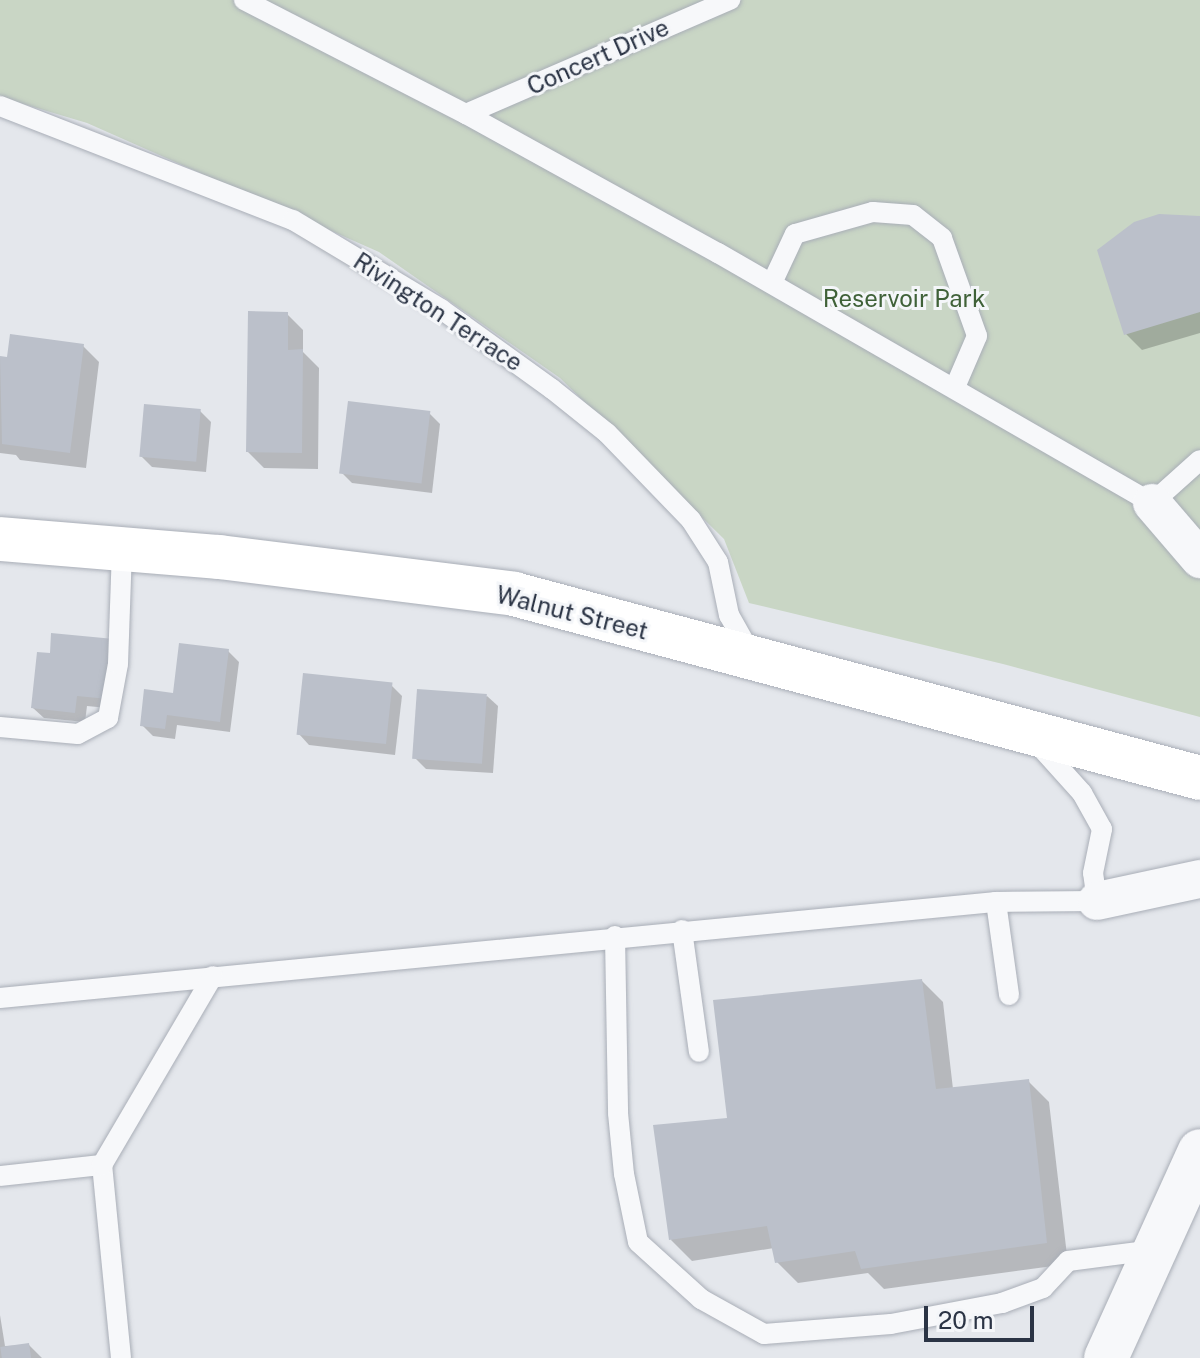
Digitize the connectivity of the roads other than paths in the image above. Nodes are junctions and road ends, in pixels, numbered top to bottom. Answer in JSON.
{"nodes":[{"id":1,"x":244,"y":0,"type":"edge"},
{"id":2,"x":730,"y":0,"type":"edge"},
{"id":3,"x":0,"y":106,"type":"edge"},
{"id":4,"x":466,"y":114,"type":"junction"},
{"id":5,"x":772,"y":283,"type":"junction"},
{"id":6,"x":955,"y":387,"type":"junction"},
{"id":7,"x":1200,"y":460,"type":"edge"},
{"id":8,"x":1152,"y":503,"type":"junction"},
{"id":9,"x":0,"y":539,"type":"edge"},
{"id":10,"x":122,"y":549,"type":"junction"},
{"id":11,"x":1200,"y":559,"type":"edge"},
{"id":12,"x":756,"y":661,"type":"junction"},
{"id":13,"x":0,"y":727,"type":"edge"},
{"id":14,"x":1027,"y":734,"type":"junction"},
{"id":15,"x":1200,"y":778,"type":"edge"},
{"id":16,"x":1200,"y":879,"type":"edge"},
{"id":17,"x":1097,"y":901,"type":"junction"},
{"id":18,"x":996,"y":902,"type":"junction"},
{"id":19,"x":682,"y":930,"type":"junction"},
{"id":20,"x":615,"y":936,"type":"junction"},
{"id":21,"x":213,"y":976,"type":"junction"},
{"id":22,"x":1009,"y":995,"type":"dead end"},
{"id":23,"x":0,"y":998,"type":"edge"},
{"id":24,"x":699,"y":1052,"type":"dead end"},
{"id":25,"x":102,"y":1165,"type":"junction"},
{"id":26,"x":1198,"y":1172,"type":"edge"},
{"id":27,"x":0,"y":1176,"type":"edge"},
{"id":28,"x":1155,"y":1249,"type":"junction"},
{"id":29,"x":121,"y":1358,"type":"edge"},
{"id":30,"x":1106,"y":1358,"type":"edge"}],
"edges":[{"from":1,"to":4,"type":"lane"},
{"from":2,"to":4,"type":"lane","name":"Concert Drive"},
{"from":3,"to":12,"type":"lane","name":"Rivington Terrace"},
{"from":4,"to":5,"type":"lane"},
{"from":5,"to":6,"type":"lane"},
{"from":5,"to":6,"type":"lane"},
{"from":6,"to":8,"type":"lane"},
{"from":7,"to":8,"type":"lane"},
{"from":8,"to":11,"type":"street"},
{"from":9,"to":10,"type":"main road","name":"Walnut Street"},
{"from":10,"to":12,"type":"main road","name":"Walnut Street"},
{"from":10,"to":13,"type":"lane"},
{"from":12,"to":14,"type":"main road","name":"Walnut Street"},
{"from":14,"to":15,"type":"main road","name":"Walnut Street"},
{"from":14,"to":17,"type":"lane"},
{"from":16,"to":17,"type":"street"},
{"from":17,"to":18,"type":"lane"},
{"from":18,"to":19,"type":"lane"},
{"from":18,"to":22,"type":"lane"},
{"from":19,"to":20,"type":"lane"},
{"from":19,"to":24,"type":"lane"},
{"from":20,"to":21,"type":"lane"},
{"from":20,"to":28,"type":"lane"},
{"from":21,"to":23,"type":"lane"},
{"from":21,"to":25,"type":"lane"},
{"from":25,"to":27,"type":"lane"},
{"from":25,"to":29,"type":"lane"},
{"from":26,"to":28,"type":"street"},
{"from":28,"to":30,"type":"street"}]}
